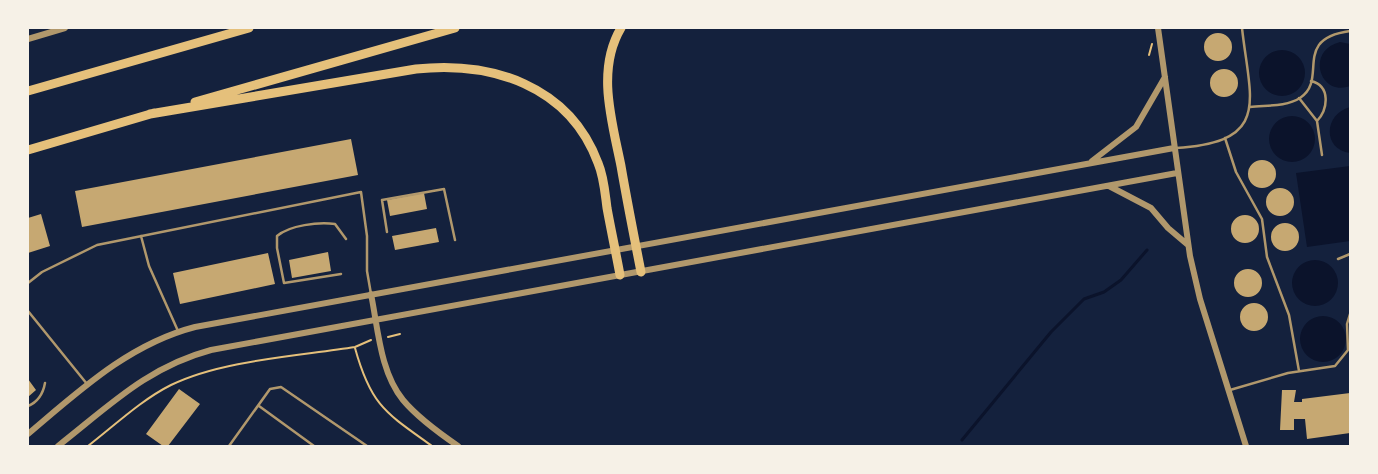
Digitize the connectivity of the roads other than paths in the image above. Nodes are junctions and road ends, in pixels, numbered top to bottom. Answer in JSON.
{"nodes":[{"id":1,"x":65,"y":28,"type":"edge"},
{"id":2,"x":249,"y":28,"type":"edge"},
{"id":3,"x":455,"y":28,"type":"edge"},
{"id":4,"x":621,"y":28,"type":"edge"},
{"id":5,"x":1158,"y":28,"type":"edge"},
{"id":6,"x":1242,"y":28,"type":"edge"},
{"id":7,"x":1350,"y":31,"type":"edge"},
{"id":8,"x":28,"y":39,"type":"edge"},
{"id":9,"x":1164,"y":77,"type":"junction"},
{"id":10,"x":1311,"y":81,"type":"junction"},
{"id":11,"x":28,"y":91,"type":"edge"},
{"id":12,"x":1299,"y":98,"type":"junction"},
{"id":13,"x":1250,"y":107,"type":"junction"},
{"id":14,"x":150,"y":114,"type":"junction"},
{"id":15,"x":1317,"y":121,"type":"junction"},
{"id":16,"x":1225,"y":138,"type":"junction"},
{"id":17,"x":1174,"y":148,"type":"junction"},
{"id":18,"x":28,"y":150,"type":"edge"},
{"id":19,"x":1322,"y":155,"type":"dead end"},
{"id":20,"x":1090,"y":162,"type":"junction"},
{"id":21,"x":1177,"y":173,"type":"junction"},
{"id":22,"x":1108,"y":186,"type":"junction"},
{"id":23,"x":388,"y":232,"type":"dead end"},
{"id":24,"x":141,"y":236,"type":"junction"},
{"id":25,"x":346,"y":239,"type":"dead end"},
{"id":26,"x":455,"y":240,"type":"dead end"},
{"id":27,"x":636,"y":245,"type":"junction"},
{"id":28,"x":1188,"y":246,"type":"junction"},
{"id":29,"x":615,"y":249,"type":"junction"},
{"id":30,"x":1350,"y":254,"type":"edge"},
{"id":31,"x":1338,"y":259,"type":"dead end"},
{"id":32,"x":641,"y":272,"type":"junction"},
{"id":33,"x":341,"y":274,"type":"dead end"},
{"id":34,"x":620,"y":276,"type":"junction"},
{"id":35,"x":28,"y":283,"type":"edge"},
{"id":36,"x":371,"y":294,"type":"junction"},
{"id":37,"x":28,"y":311,"type":"edge"},
{"id":38,"x":1350,"y":314,"type":"edge"},
{"id":39,"x":376,"y":320,"type":"junction"},
{"id":40,"x":178,"y":331,"type":"junction"},
{"id":41,"x":1299,"y":372,"type":"junction"},
{"id":42,"x":45,"y":383,"type":"dead end"},
{"id":43,"x":88,"y":385,"type":"junction"},
{"id":44,"x":1228,"y":390,"type":"junction"},
{"id":45,"x":28,"y":406,"type":"edge"},
{"id":46,"x":259,"y":406,"type":"junction"},
{"id":47,"x":28,"y":434,"type":"edge"},
{"id":48,"x":58,"y":446,"type":"edge"},
{"id":49,"x":230,"y":446,"type":"edge"},
{"id":50,"x":314,"y":446,"type":"edge"},
{"id":51,"x":367,"y":446,"type":"edge"},
{"id":52,"x":458,"y":446,"type":"edge"},
{"id":53,"x":1246,"y":446,"type":"edge"}],
"edges":[{"from":1,"to":8,"type":"street"},
{"from":2,"to":11,"type":"highway"},
{"from":3,"to":14,"type":"highway"},
{"from":4,"to":27,"type":"highway"},
{"from":5,"to":9,"type":"street"},
{"from":6,"to":13,"type":"lane"},
{"from":7,"to":10,"type":"lane"},
{"from":9,"to":17,"type":"street"},
{"from":9,"to":20,"type":"street"},
{"from":10,"to":12,"type":"lane"},
{"from":10,"to":15,"type":"lane"},
{"from":12,"to":13,"type":"lane"},
{"from":12,"to":15,"type":"lane"},
{"from":13,"to":16,"type":"lane"},
{"from":14,"to":18,"type":"highway"},
{"from":14,"to":29,"type":"highway"},
{"from":15,"to":19,"type":"lane"},
{"from":16,"to":17,"type":"lane"},
{"from":16,"to":41,"type":"lane"},
{"from":17,"to":20,"type":"street"},
{"from":17,"to":21,"type":"street"},
{"from":20,"to":27,"type":"street"},
{"from":21,"to":22,"type":"street"},
{"from":21,"to":28,"type":"street"},
{"from":22,"to":28,"type":"street"},
{"from":22,"to":32,"type":"street"},
{"from":23,"to":26,"type":"lane"},
{"from":24,"to":35,"type":"lane"},
{"from":24,"to":36,"type":"lane"},
{"from":24,"to":40,"type":"lane"},
{"from":25,"to":33,"type":"lane"},
{"from":27,"to":29,"type":"street"},
{"from":27,"to":32,"type":"highway"},
{"from":28,"to":44,"type":"street"},
{"from":29,"to":34,"type":"highway"},
{"from":29,"to":36,"type":"street"},
{"from":30,"to":31,"type":"lane"},
{"from":32,"to":34,"type":"street"},
{"from":34,"to":39,"type":"street"},
{"from":36,"to":39,"type":"street"},
{"from":36,"to":40,"type":"street"},
{"from":37,"to":43,"type":"lane"},
{"from":38,"to":41,"type":"lane"},
{"from":39,"to":48,"type":"street"},
{"from":39,"to":52,"type":"street"},
{"from":40,"to":43,"type":"street"},
{"from":41,"to":44,"type":"lane"},
{"from":42,"to":45,"type":"lane"},
{"from":43,"to":47,"type":"street"},
{"from":44,"to":53,"type":"street"},
{"from":46,"to":49,"type":"lane"},
{"from":46,"to":50,"type":"lane"},
{"from":46,"to":51,"type":"lane"}]}
